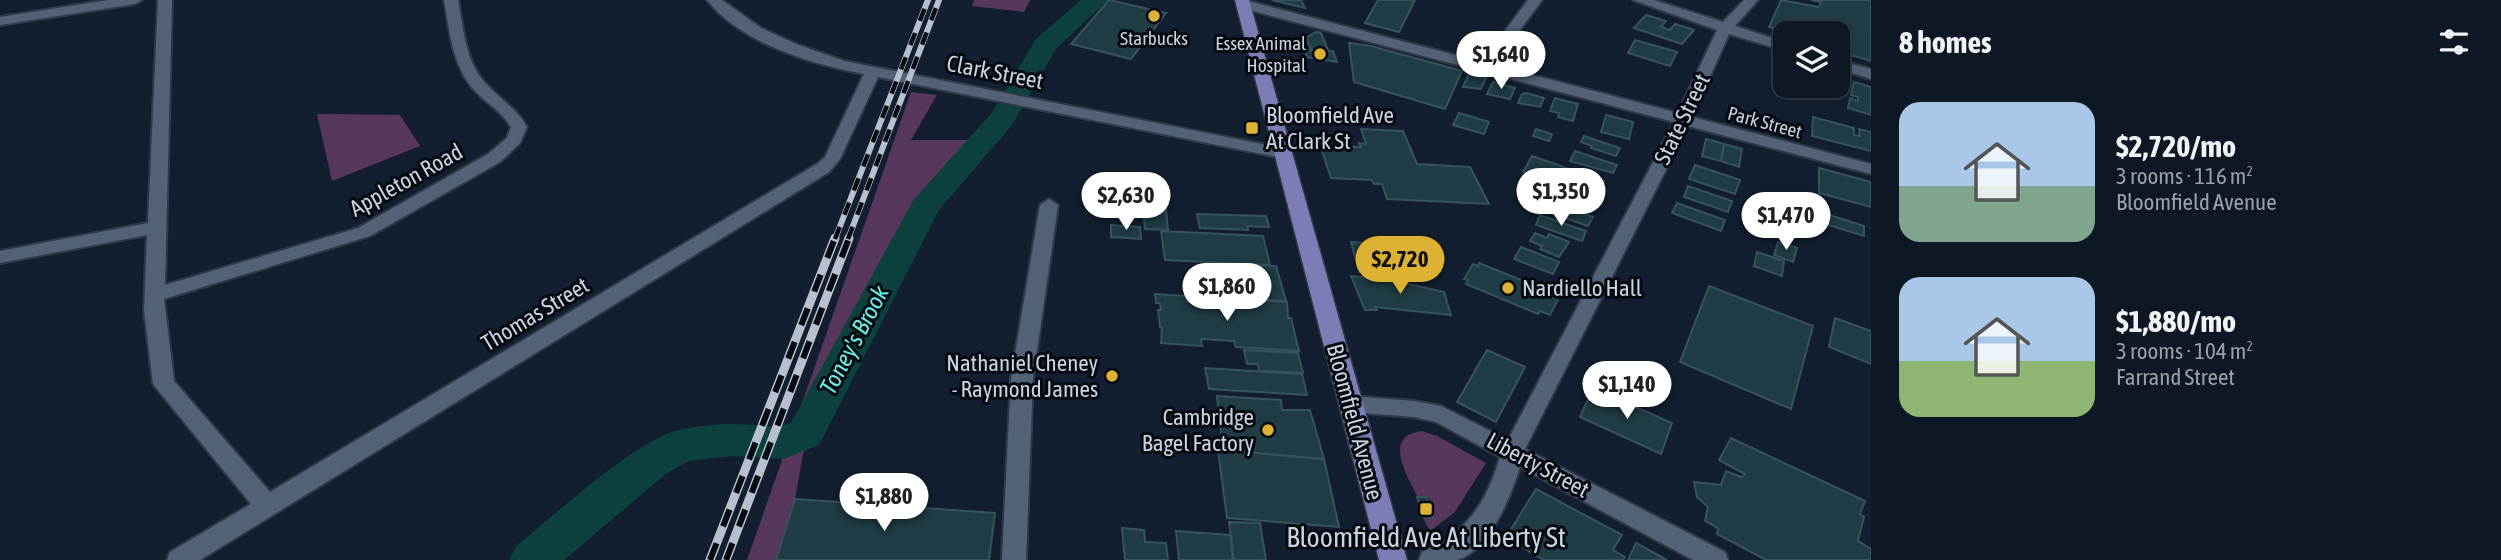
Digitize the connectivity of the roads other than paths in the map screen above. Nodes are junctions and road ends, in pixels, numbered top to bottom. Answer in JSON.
{"nodes":[{"id":1,"x":135,"y":0,"type":"edge"},
{"id":2,"x":165,"y":0,"type":"edge"},
{"id":3,"x":451,"y":0,"type":"edge"},
{"id":4,"x":714,"y":0,"type":"edge"},
{"id":5,"x":1535,"y":0,"type":"edge"},
{"id":6,"x":1640,"y":0,"type":"edge"},
{"id":7,"x":1751,"y":0,"type":"edge"},
{"id":8,"x":1243,"y":2,"type":"edge"},
{"id":9,"x":0,"y":21,"type":"edge"},
{"id":10,"x":1725,"y":27,"type":"junction"},
{"id":11,"x":1773,"y":43,"type":"edge"},
{"id":12,"x":1485,"y":68,"type":"junction"},
{"id":13,"x":1850,"y":68,"type":"edge"},
{"id":14,"x":873,"y":72,"type":"junction"},
{"id":15,"x":1871,"y":74,"type":"edge"},
{"id":16,"x":1683,"y":120,"type":"junction"},
{"id":17,"x":1282,"y":153,"type":"junction"},
{"id":18,"x":1871,"y":169,"type":"edge"},
{"id":19,"x":1049,"y":205,"type":"dead end"},
{"id":20,"x":157,"y":227,"type":"junction"},
{"id":21,"x":0,"y":257,"type":"edge"},
{"id":22,"x":154,"y":295,"type":"junction"},
{"id":23,"x":1350,"y":404,"type":"junction"},
{"id":24,"x":1513,"y":451,"type":"junction"},
{"id":25,"x":267,"y":505,"type":"junction"},
{"id":26,"x":180,"y":560,"type":"edge"},
{"id":27,"x":1014,"y":560,"type":"edge"},
{"id":28,"x":1393,"y":560,"type":"edge"},
{"id":29,"x":1431,"y":560,"type":"edge"},
{"id":30,"x":1716,"y":560,"type":"edge"}],
"edges":[{"from":1,"to":9,"type":"street"},
{"from":2,"to":20,"type":"street"},
{"from":3,"to":22,"type":"street","name":"Appleton Road"},
{"from":4,"to":14,"type":"street","name":"Clark Street"},
{"from":5,"to":12,"type":"street"},
{"from":6,"to":10,"type":"street"},
{"from":7,"to":10,"type":"street","name":"State Street"},
{"from":8,"to":12,"type":"street","name":"Park Street"},
{"from":8,"to":17,"type":"main road","name":"Bloomfield Avenue"},
{"from":10,"to":11,"type":"street"},
{"from":10,"to":16,"type":"street","name":"State Street"},
{"from":12,"to":16,"type":"street","name":"Park Street"},
{"from":13,"to":15,"type":"street"},
{"from":14,"to":17,"type":"street","name":"Clark Street"},
{"from":14,"to":25,"type":"street","name":"Thomas Street"},
{"from":16,"to":18,"type":"street","name":"Park Street"},
{"from":16,"to":24,"type":"street","name":"State Street"},
{"from":17,"to":23,"type":"main road","name":"Bloomfield Avenue"},
{"from":19,"to":27,"type":"street"},
{"from":20,"to":21,"type":"street"},
{"from":20,"to":22,"type":"street"},
{"from":22,"to":25,"type":"street"},
{"from":23,"to":24,"type":"street","name":"Liberty Street"},
{"from":23,"to":28,"type":"main road","name":"Bloomfield Avenue"},
{"from":24,"to":29,"type":"street","name":"State Street"},
{"from":24,"to":30,"type":"street","name":"Liberty Street"},
{"from":25,"to":26,"type":"street","name":"Thomas Street"}]}
